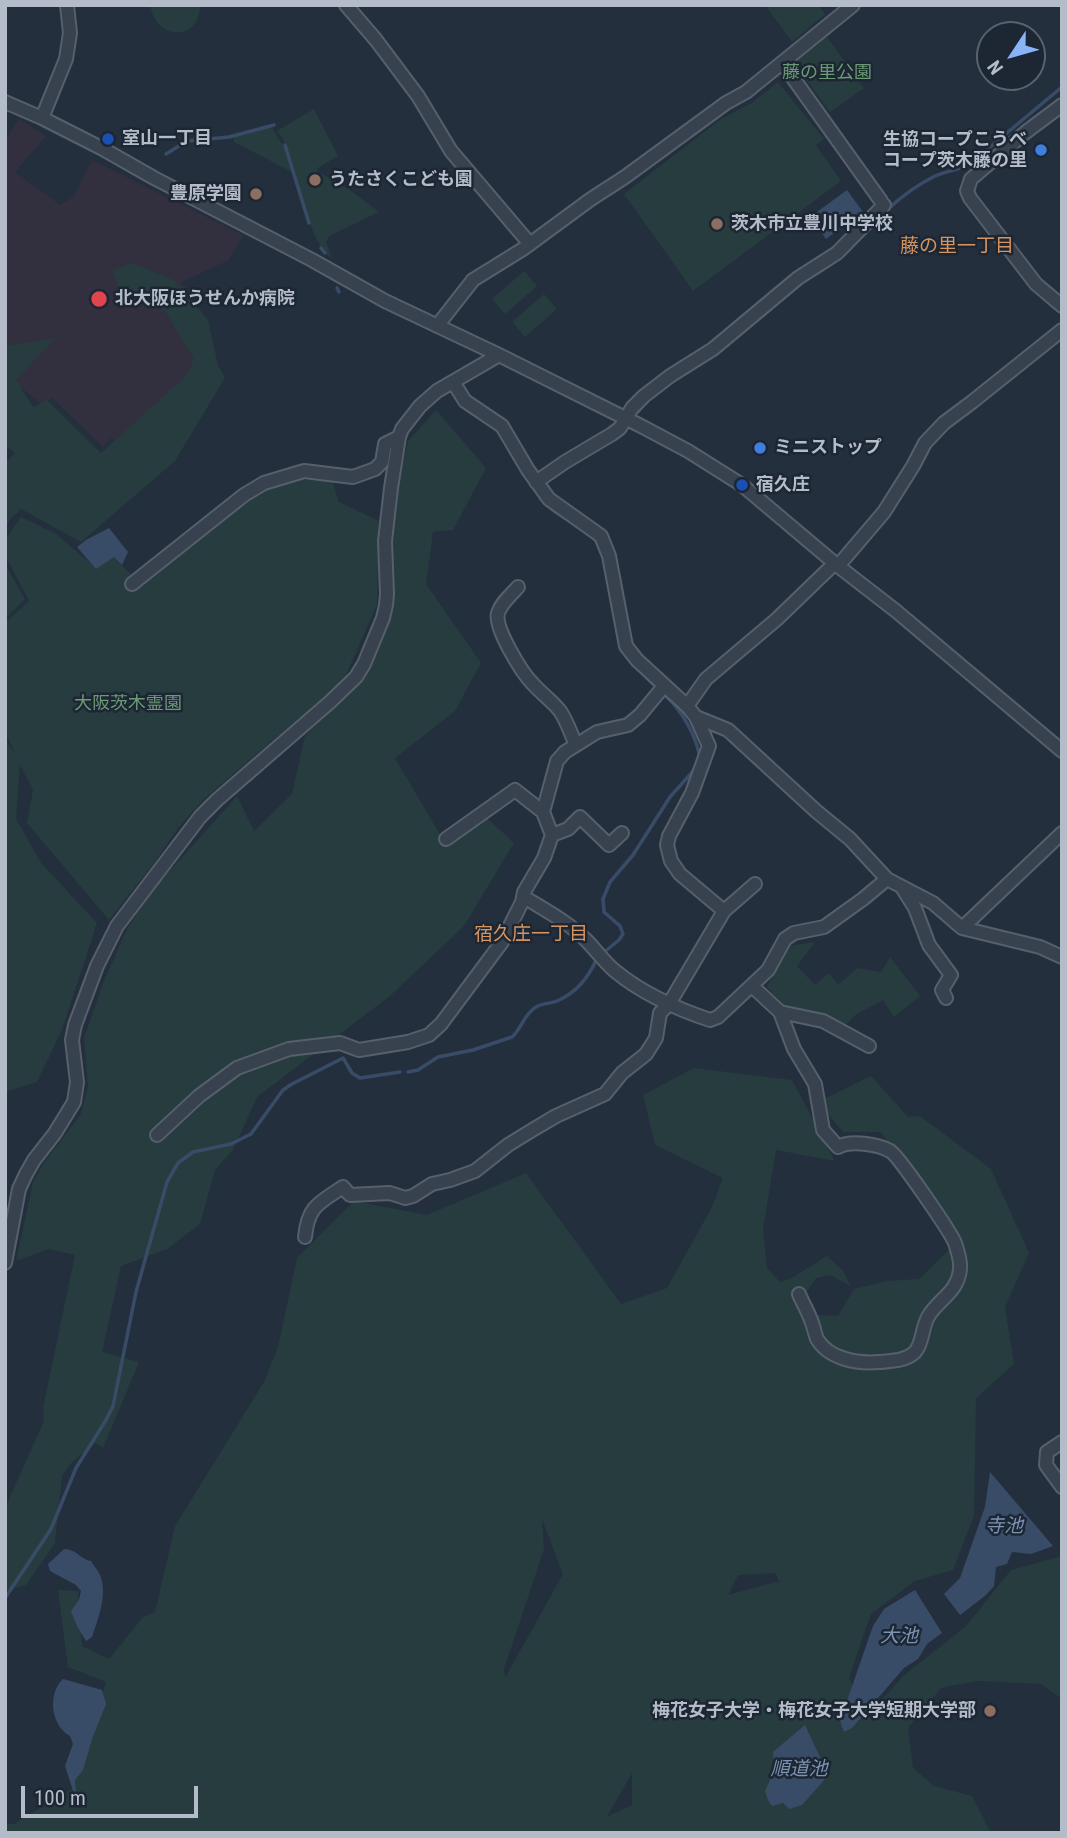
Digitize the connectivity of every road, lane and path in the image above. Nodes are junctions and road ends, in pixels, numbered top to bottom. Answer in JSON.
{"nodes":[{"id":1,"x":67,"y":5,"type":"edge"},
{"id":2,"x":346,"y":5,"type":"edge"},
{"id":3,"x":853,"y":5,"type":"edge"},
{"id":4,"x":783,"y":64,"type":"junction"},
{"id":5,"x":5,"y":102,"type":"edge"},
{"id":6,"x":1062,"y":105,"type":"edge"},
{"id":7,"x":42,"y":118,"type":"junction"},
{"id":8,"x":530,"y":244,"type":"junction"},
{"id":9,"x":1062,"y":306,"type":"edge"},
{"id":10,"x":437,"y":326,"type":"junction"},
{"id":11,"x":1062,"y":330,"type":"edge"},
{"id":12,"x":499,"y":355,"type":"junction"},
{"id":13,"x":453,"y":382,"type":"junction"},
{"id":14,"x":626,"y":418,"type":"junction"},
{"id":15,"x":398,"y":437,"type":"junction"},
{"id":16,"x":536,"y":482,"type":"junction"},
{"id":17,"x":836,"y":564,"type":"junction"},
{"id":18,"x":132,"y":584,"type":"dead end"},
{"id":19,"x":518,"y":587,"type":"dead end"},
{"id":20,"x":664,"y":686,"type":"junction"},
{"id":21,"x":687,"y":705,"type":"junction"},
{"id":22,"x":696,"y":717,"type":"junction"},
{"id":23,"x":576,"y":745,"type":"junction"},
{"id":24,"x":1062,"y":751,"type":"edge"},
{"id":25,"x":543,"y":812,"type":"junction"},
{"id":26,"x":622,"y":833,"type":"dead end"},
{"id":27,"x":1062,"y":833,"type":"edge"},
{"id":28,"x":552,"y":835,"type":"junction"},
{"id":29,"x":446,"y":839,"type":"dead end"},
{"id":30,"x":887,"y":879,"type":"junction"},
{"id":31,"x":755,"y":884,"type":"dead end"},
{"id":32,"x":902,"y":888,"type":"junction"},
{"id":33,"x":524,"y":897,"type":"junction"},
{"id":34,"x":723,"y":911,"type":"junction"},
{"id":35,"x":962,"y":929,"type":"junction"},
{"id":36,"x":1062,"y":957,"type":"edge"},
{"id":37,"x":752,"y":986,"type":"junction"},
{"id":38,"x":946,"y":998,"type":"dead end"},
{"id":39,"x":669,"y":1004,"type":"junction"},
{"id":40,"x":780,"y":1012,"type":"junction"},
{"id":41,"x":869,"y":1046,"type":"dead end"},
{"id":42,"x":157,"y":1135,"type":"dead end"},
{"id":43,"x":305,"y":1237,"type":"dead end"},
{"id":44,"x":5,"y":1263,"type":"edge"},
{"id":45,"x":799,"y":1294,"type":"dead end"},
{"id":46,"x":1062,"y":1442,"type":"edge"},
{"id":47,"x":1062,"y":1487,"type":"edge"}],
"edges":[{"from":1,"to":7,"type":"street"},
{"from":2,"to":8,"type":"street"},
{"from":3,"to":4,"type":"street"},
{"from":4,"to":8,"type":"street"},
{"from":4,"to":14,"type":"street"},
{"from":5,"to":7,"type":"street"},
{"from":6,"to":9,"type":"street"},
{"from":7,"to":10,"type":"street"},
{"from":8,"to":10,"type":"street"},
{"from":10,"to":12,"type":"street"},
{"from":11,"to":17,"type":"street"},
{"from":12,"to":13,"type":"street"},
{"from":12,"to":14,"type":"street"},
{"from":13,"to":15,"type":"street"},
{"from":13,"to":16,"type":"street"},
{"from":14,"to":16,"type":"street"},
{"from":14,"to":17,"type":"street"},
{"from":15,"to":18,"type":"street"},
{"from":15,"to":44,"type":"street"},
{"from":16,"to":20,"type":"street"},
{"from":17,"to":21,"type":"street"},
{"from":17,"to":24,"type":"street"},
{"from":19,"to":23,"type":"street"},
{"from":20,"to":21,"type":"street"},
{"from":20,"to":23,"type":"street"},
{"from":21,"to":22,"type":"street"},
{"from":22,"to":30,"type":"street"},
{"from":22,"to":34,"type":"street"},
{"from":23,"to":25,"type":"street"},
{"from":25,"to":28,"type":"street"},
{"from":25,"to":29,"type":"street"},
{"from":26,"to":28,"type":"street"},
{"from":27,"to":35,"type":"street"},
{"from":28,"to":33,"type":"street"},
{"from":30,"to":32,"type":"street"},
{"from":30,"to":37,"type":"street"},
{"from":31,"to":34,"type":"street"},
{"from":32,"to":35,"type":"street"},
{"from":32,"to":38,"type":"street"},
{"from":33,"to":39,"type":"street"},
{"from":33,"to":42,"type":"street"},
{"from":34,"to":39,"type":"street"},
{"from":35,"to":36,"type":"street"},
{"from":37,"to":39,"type":"street"},
{"from":37,"to":40,"type":"street"},
{"from":39,"to":43,"type":"street"},
{"from":40,"to":41,"type":"street"},
{"from":40,"to":45,"type":"street"},
{"from":46,"to":47,"type":"street"}]}
